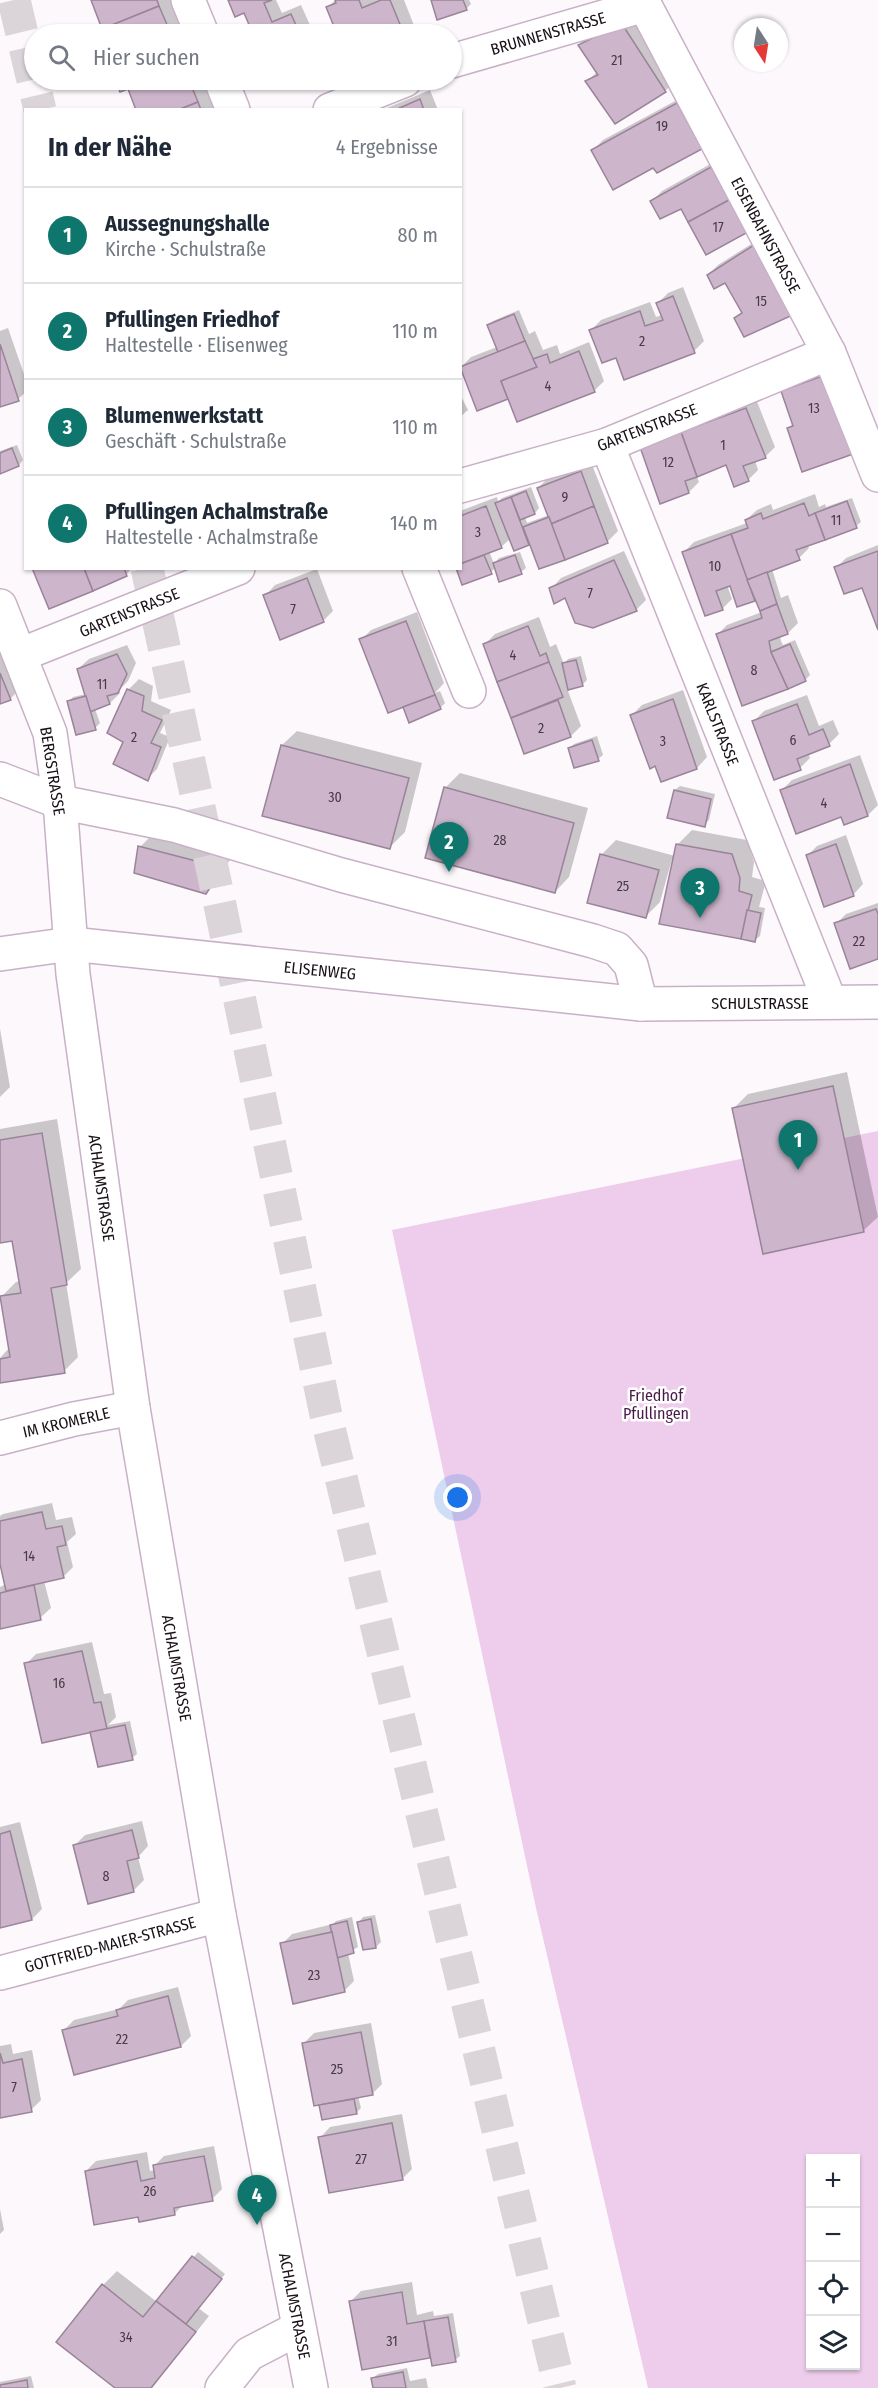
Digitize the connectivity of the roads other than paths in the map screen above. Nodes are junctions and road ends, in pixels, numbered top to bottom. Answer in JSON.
{"nodes":[{"id":1,"x":188,"y":0,"type":"edge"},
{"id":2,"x":644,"y":3,"type":"edge"},
{"id":3,"x":198,"y":24,"type":"edge"},
{"id":4,"x":462,"y":58,"type":"edge"},
{"id":5,"x":225,"y":90,"type":"edge"},
{"id":6,"x":380,"y":90,"type":"edge"},
{"id":7,"x":232,"y":108,"type":"edge"},
{"id":8,"x":335,"y":108,"type":"edge"},
{"id":9,"x":829,"y":353,"type":"junction"},
{"id":10,"x":607,"y":445,"type":"junction"},
{"id":11,"x":878,"y":475,"type":"edge"},
{"id":12,"x":462,"y":485,"type":"edge"},
{"id":13,"x":233,"y":570,"type":"edge"},
{"id":14,"x":420,"y":570,"type":"edge"},
{"id":15,"x":0,"y":606,"type":"edge"},
{"id":16,"x":20,"y":655,"type":"junction"},
{"id":17,"x":469,"y":691,"type":"dead end"},
{"id":18,"x":0,"y":779,"type":"edge"},
{"id":19,"x":60,"y":802,"type":"junction"},
{"id":20,"x":71,"y":944,"type":"junction"},
{"id":21,"x":0,"y":954,"type":"edge"},
{"id":22,"x":830,"y":1002,"type":"junction"},
{"id":23,"x":878,"y":1002,"type":"edge"},
{"id":24,"x":641,"y":1004,"type":"junction"},
{"id":25,"x":133,"y":1408,"type":"junction"},
{"id":26,"x":0,"y":1438,"type":"edge"},
{"id":27,"x":219,"y":1915,"type":"junction"},
{"id":28,"x":0,"y":1973,"type":"edge"},
{"id":29,"x":299,"y":2328,"type":"junction"},
{"id":30,"x":222,"y":2388,"type":"edge"},
{"id":31,"x":311,"y":2388,"type":"edge"}],
"edges":[{"from":1,"to":3,"type":"street"},
{"from":2,"to":4,"type":"street","name":"BRUNNENSTRASSE"},
{"from":2,"to":9,"type":"street","name":"EISENBAHNSTRASSE"},
{"from":5,"to":7,"type":"street"},
{"from":6,"to":8,"type":"street"},
{"from":9,"to":10,"type":"street","name":"GARTENSTRASSE"},
{"from":9,"to":11,"type":"street","name":"EISENBAHNSTRASSE"},
{"from":10,"to":12,"type":"street","name":"GARTENSTRASSE"},
{"from":10,"to":22,"type":"street","name":"KARLSTRASSE"},
{"from":13,"to":16,"type":"street","name":"GARTENSTRASSE"},
{"from":14,"to":17,"type":"street"},
{"from":15,"to":16,"type":"street","name":"BERGSTRASSE"},
{"from":16,"to":19,"type":"street","name":"BERGSTRASSE"},
{"from":18,"to":19,"type":"street"},
{"from":19,"to":20,"type":"street","name":"BERGSTRASSE"},
{"from":19,"to":24,"type":"street"},
{"from":20,"to":21,"type":"street","name":"ELISENWEG"},
{"from":20,"to":24,"type":"street","name":"ELISENWEG"},
{"from":20,"to":25,"type":"street","name":"ACHALMSTRASSE"},
{"from":22,"to":23,"type":"street","name":"SCHULSTRASSE"},
{"from":22,"to":24,"type":"street","name":"SCHULSTRASSE"},
{"from":25,"to":26,"type":"street","name":"IM KROMERLE"},
{"from":25,"to":27,"type":"street","name":"ACHALMSTRASSE"},
{"from":27,"to":28,"type":"street","name":"GOTTFRIED-MAIER-STRASSE"},
{"from":27,"to":29,"type":"street","name":"ACHALMSTRASSE"},
{"from":29,"to":30,"type":"street"},
{"from":29,"to":31,"type":"street","name":"ACHALMSTRASSE"}]}
